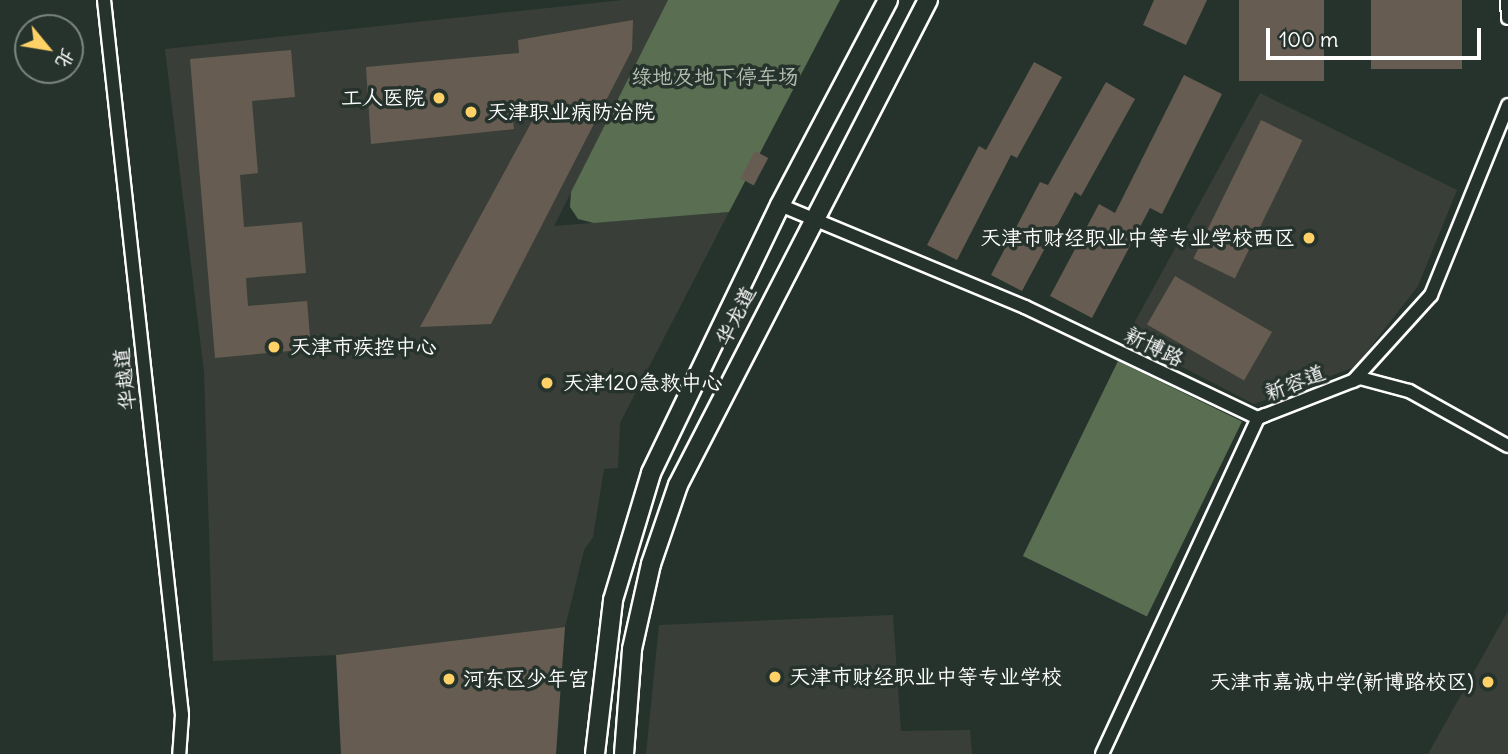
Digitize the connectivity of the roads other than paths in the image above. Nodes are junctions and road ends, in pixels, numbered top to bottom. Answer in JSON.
{"nodes":[{"id":1,"x":104,"y":0,"type":"edge"},
{"id":2,"x":888,"y":0,"type":"edge"},
{"id":3,"x":928,"y":0,"type":"edge"},
{"id":4,"x":1507,"y":0,"type":"edge"},
{"id":5,"x":1508,"y":18,"type":"edge"},
{"id":6,"x":1508,"y":105,"type":"edge"},
{"id":7,"x":780,"y":205,"type":"junction"},
{"id":8,"x":812,"y":219,"type":"junction"},
{"id":9,"x":1360,"y":378,"type":"junction"},
{"id":10,"x":1258,"y":418,"type":"junction"},
{"id":11,"x":1508,"y":446,"type":"edge"},
{"id":12,"x":179,"y":754,"type":"edge"},
{"id":13,"x":595,"y":754,"type":"edge"},
{"id":14,"x":624,"y":754,"type":"edge"},
{"id":15,"x":1102,"y":754,"type":"edge"}],
"edges":[{"from":1,"to":12,"type":"street","name":"华越道"},
{"from":2,"to":7,"type":"main road"},
{"from":3,"to":8,"type":"main road","name":"华龙道"},
{"from":4,"to":5,"type":"street"},
{"from":6,"to":9,"type":"street","name":"新容道"},
{"from":7,"to":8,"type":"street","name":"新博路"},
{"from":7,"to":13,"type":"main road"},
{"from":8,"to":10,"type":"street","name":"新博路"},
{"from":8,"to":14,"type":"main road","name":"华龙道"},
{"from":9,"to":10,"type":"street"},
{"from":9,"to":11,"type":"street"},
{"from":10,"to":15,"type":"street","name":"新容道"}]}
